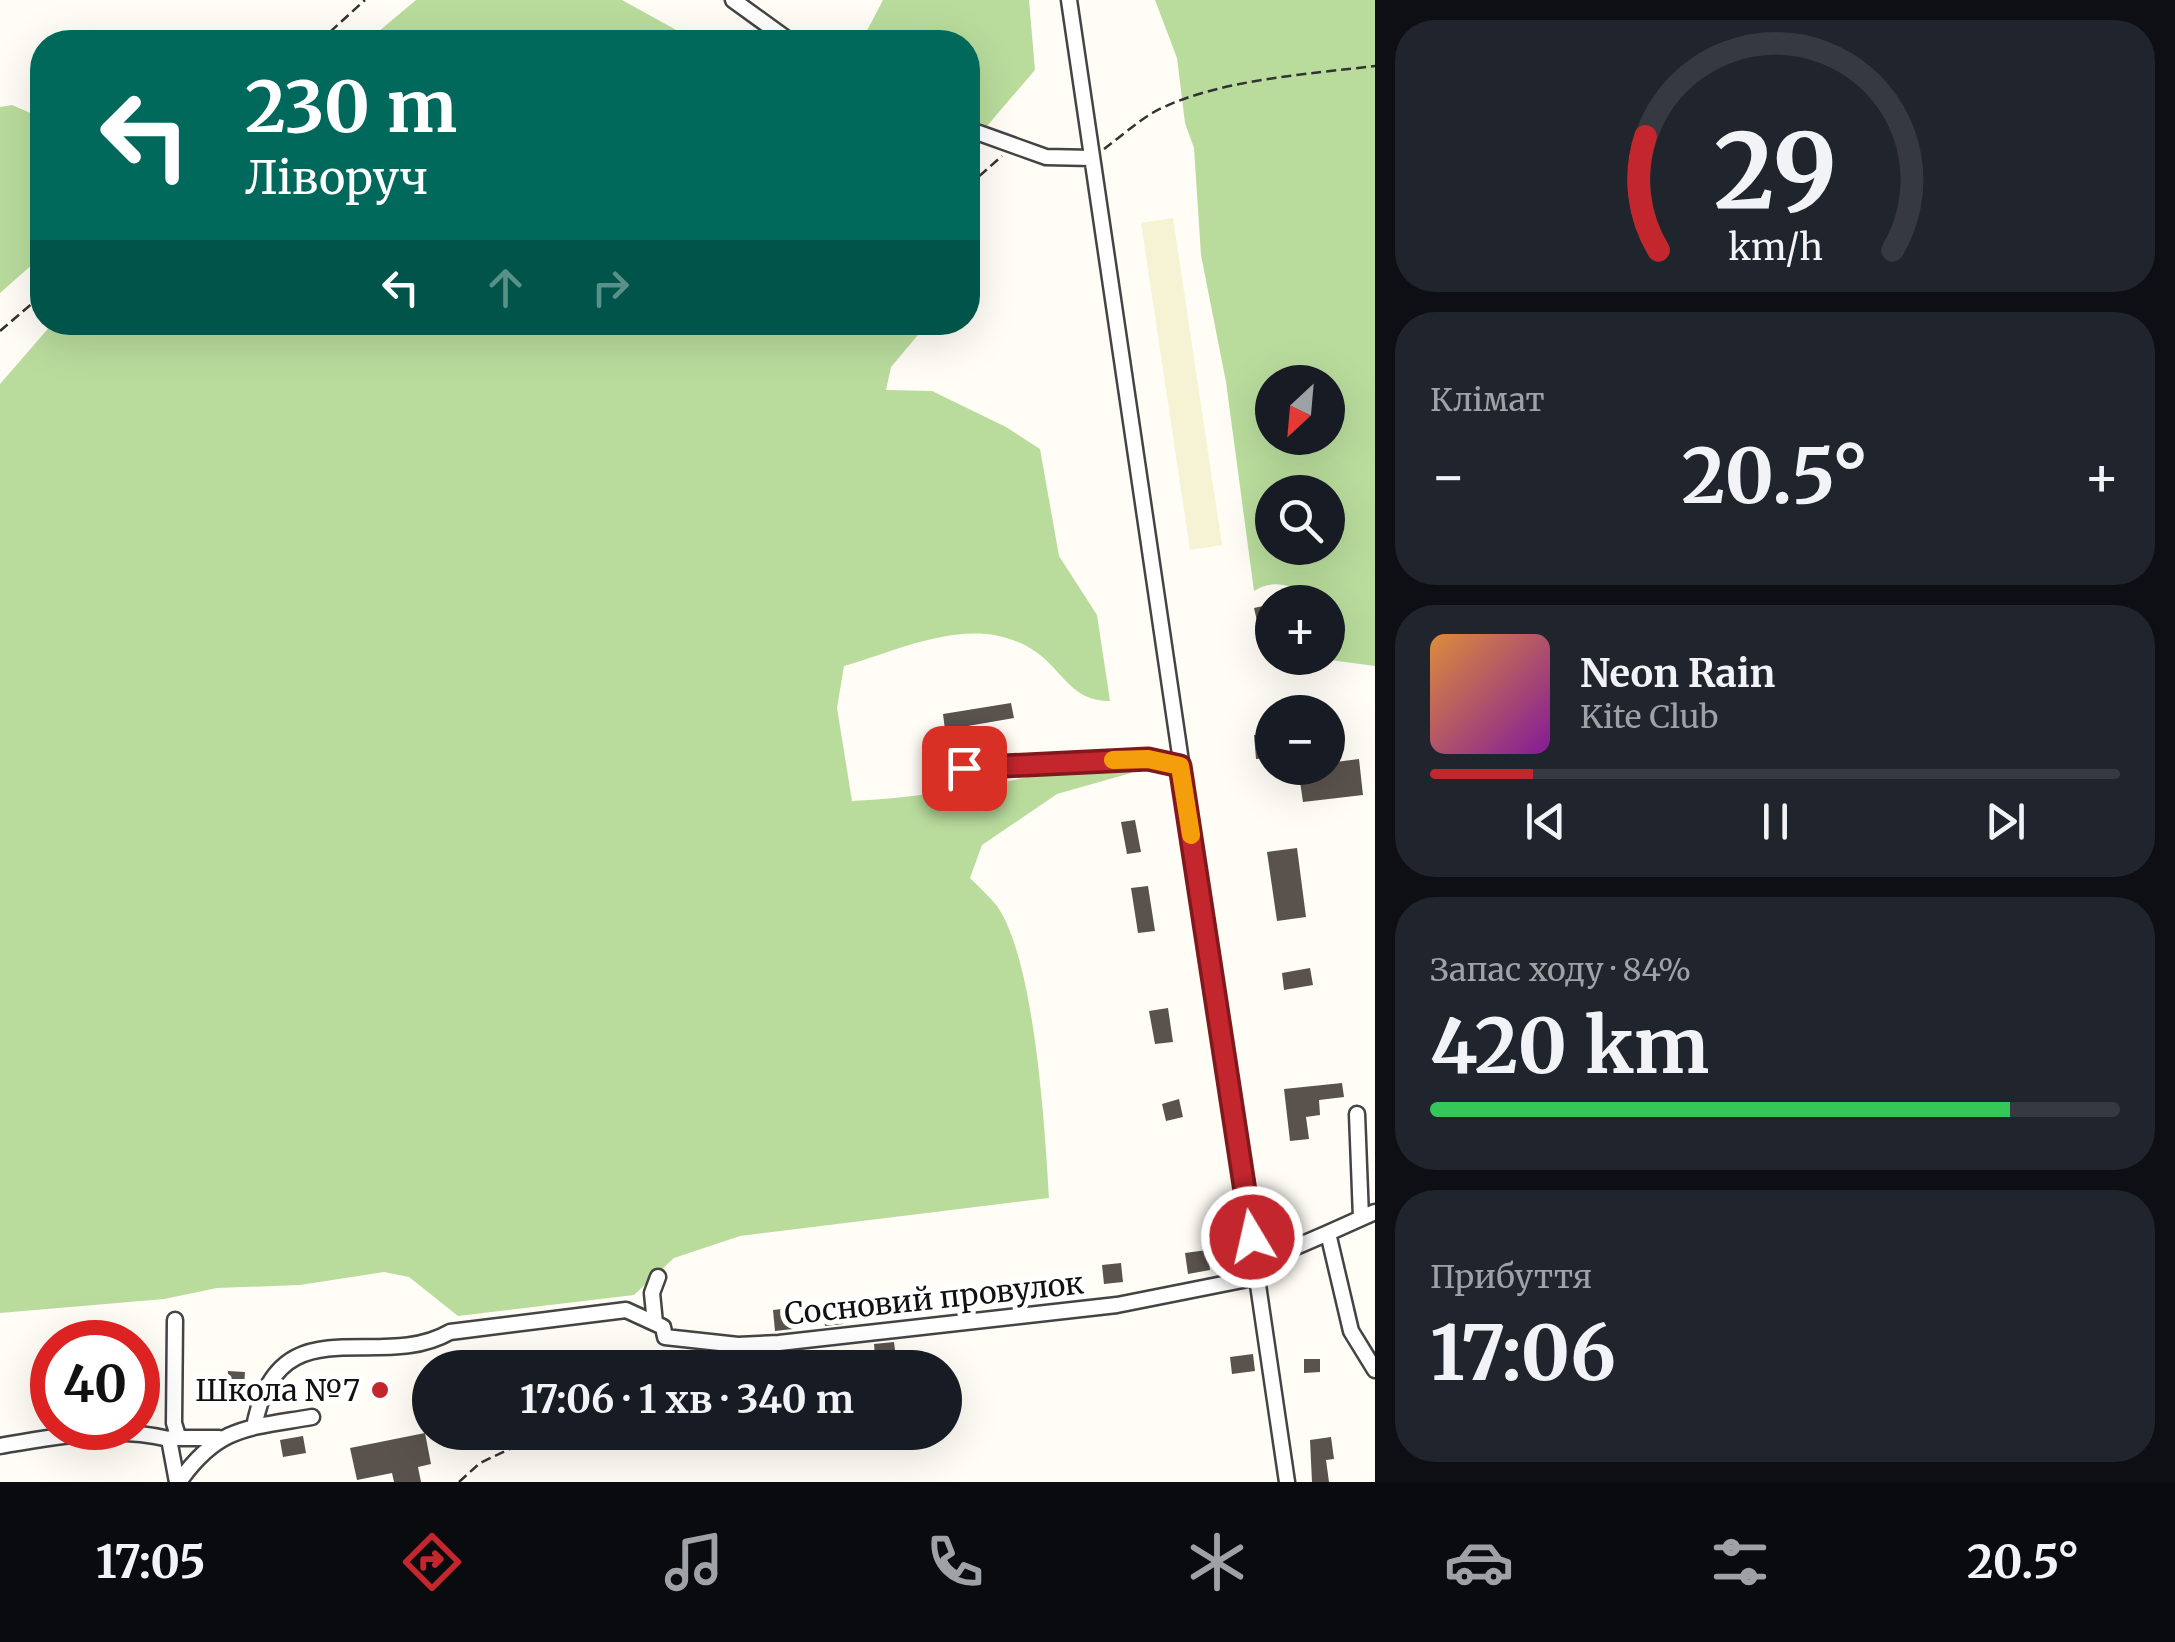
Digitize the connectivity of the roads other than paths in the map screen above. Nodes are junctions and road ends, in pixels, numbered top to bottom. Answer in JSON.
{"nodes":[{"id":1,"x":733,"y":0,"type":"edge"},
{"id":2,"x":1069,"y":0,"type":"edge"},
{"id":3,"x":774,"y":30,"type":"edge"},
{"id":4,"x":980,"y":134,"type":"edge"},
{"id":5,"x":1092,"y":158,"type":"junction"},
{"id":6,"x":1180,"y":766,"type":"junction"},
{"id":7,"x":964,"y":768,"type":"dead end"},
{"id":8,"x":1357,"y":1114,"type":"dead end"},
{"id":9,"x":1368,"y":1215,"type":"edge"},
{"id":10,"x":1328,"y":1233,"type":"junction"},
{"id":11,"x":658,"y":1277,"type":"dead end"},
{"id":12,"x":1258,"y":1277,"type":"junction"},
{"id":13,"x":175,"y":1320,"type":"dead end"},
{"id":14,"x":655,"y":1323,"type":"junction"},
{"id":15,"x":1375,"y":1370,"type":"edge"},
{"id":16,"x":312,"y":1417,"type":"dead end"},
{"id":17,"x":254,"y":1426,"type":"junction"},
{"id":18,"x":174,"y":1438,"type":"junction"},
{"id":19,"x":220,"y":1438,"type":"junction"},
{"id":20,"x":0,"y":1446,"type":"edge"},
{"id":21,"x":178,"y":1482,"type":"edge"},
{"id":22,"x":1288,"y":1482,"type":"edge"}],
"edges":[{"from":1,"to":3,"type":"street"},
{"from":2,"to":5,"type":"street"},
{"from":4,"to":5,"type":"street"},
{"from":5,"to":6,"type":"street"},
{"from":6,"to":7,"type":"street"},
{"from":6,"to":12,"type":"street"},
{"from":8,"to":9,"type":"street"},
{"from":9,"to":10,"type":"street"},
{"from":10,"to":12,"type":"street"},
{"from":10,"to":15,"type":"street"},
{"from":11,"to":14,"type":"street"},
{"from":12,"to":14,"type":"street","name":"Сосновий провулок"},
{"from":12,"to":22,"type":"street"},
{"from":13,"to":18,"type":"street"},
{"from":14,"to":17,"type":"street","name":"Сосновий провулок"},
{"from":16,"to":17,"type":"street"},
{"from":17,"to":19,"type":"street"},
{"from":18,"to":19,"type":"street"},
{"from":18,"to":20,"type":"street"},
{"from":18,"to":21,"type":"street"},
{"from":19,"to":21,"type":"street"}]}
